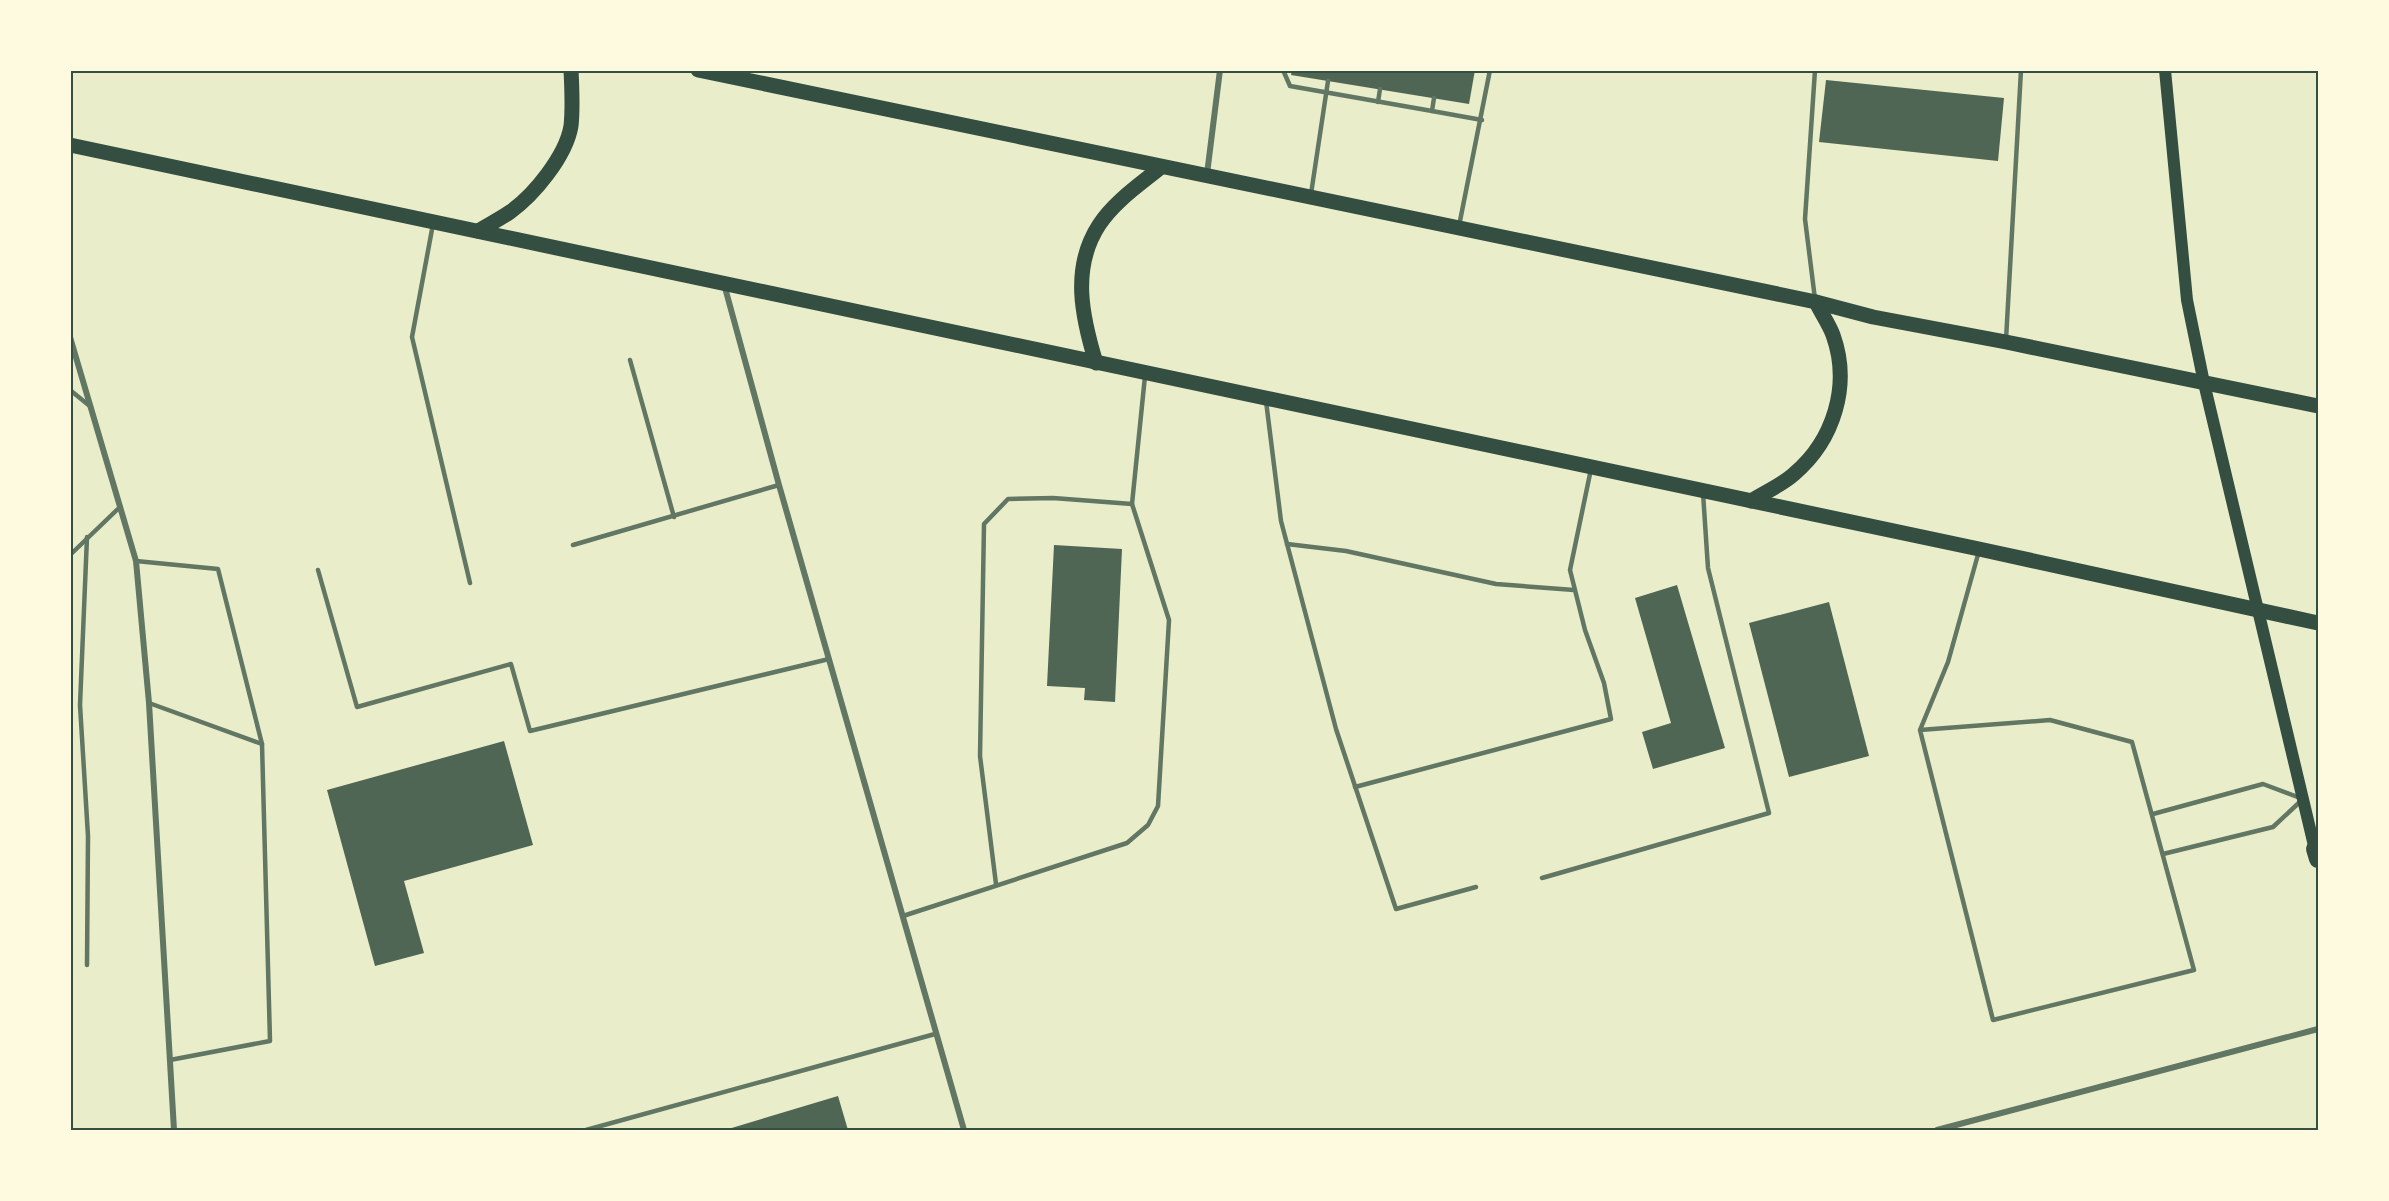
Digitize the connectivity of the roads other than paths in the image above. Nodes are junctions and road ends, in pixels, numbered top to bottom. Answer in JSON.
{"nodes":[{"id":1,"x":571,"y":70,"type":"edge"},
{"id":2,"x":698,"y":70,"type":"edge"},
{"id":3,"x":1220,"y":70,"type":"edge"},
{"id":4,"x":1283,"y":70,"type":"edge"},
{"id":5,"x":1490,"y":70,"type":"edge"},
{"id":6,"x":1815,"y":70,"type":"edge"},
{"id":7,"x":2021,"y":70,"type":"edge"},
{"id":8,"x":2165,"y":70,"type":"edge"},
{"id":9,"x":1328,"y":81,"type":"dead end"},
{"id":10,"x":1380,"y":89,"type":"dead end"},
{"id":11,"x":1326,"y":92,"type":"junction"},
{"id":12,"x":1434,"y":98,"type":"dead end"},
{"id":13,"x":1378,"y":102,"type":"junction"},
{"id":14,"x":1432,"y":111,"type":"junction"},
{"id":15,"x":1482,"y":120,"type":"junction"},
{"id":16,"x":70,"y":145,"type":"edge"},
{"id":17,"x":1160,"y":168,"type":"junction"},
{"id":18,"x":1207,"y":177,"type":"junction"},
{"id":19,"x":1311,"y":198,"type":"junction"},
{"id":20,"x":434,"y":222,"type":"junction"},
{"id":21,"x":1459,"y":228,"type":"junction"},
{"id":22,"x":478,"y":231,"type":"junction"},
{"id":23,"x":724,"y":283,"type":"junction"},
{"id":24,"x":1816,"y":302,"type":"junction"},
{"id":25,"x":70,"y":337,"type":"edge"},
{"id":26,"x":2006,"y":342,"type":"junction"},
{"id":27,"x":630,"y":360,"type":"dead end"},
{"id":28,"x":1096,"y":363,"type":"junction"},
{"id":29,"x":1145,"y":374,"type":"junction"},
{"id":30,"x":2204,"y":383,"type":"junction"},
{"id":31,"x":70,"y":390,"type":"edge"},
{"id":32,"x":1266,"y":399,"type":"junction"},
{"id":33,"x":2319,"y":406,"type":"edge"},
{"id":34,"x":91,"y":408,"type":"junction"},
{"id":35,"x":1591,"y":467,"type":"junction"},
{"id":36,"x":779,"y":485,"type":"junction"},
{"id":37,"x":1703,"y":491,"type":"junction"},
{"id":38,"x":1750,"y":501,"type":"junction"},
{"id":39,"x":1132,"y":504,"type":"junction"},
{"id":40,"x":120,"y":507,"type":"junction"},
{"id":41,"x":674,"y":517,"type":"junction"},
{"id":42,"x":87,"y":537,"type":"junction"},
{"id":43,"x":1287,"y":544,"type":"junction"},
{"id":44,"x":573,"y":545,"type":"dead end"},
{"id":45,"x":1979,"y":549,"type":"junction"},
{"id":46,"x":70,"y":555,"type":"edge"},
{"id":47,"x":136,"y":561,"type":"junction"},
{"id":48,"x":318,"y":570,"type":"dead end"},
{"id":49,"x":470,"y":583,"type":"dead end"},
{"id":50,"x":1574,"y":590,"type":"junction"},
{"id":51,"x":2258,"y":610,"type":"junction"},
{"id":52,"x":2319,"y":623,"type":"edge"},
{"id":53,"x":829,"y":659,"type":"junction"},
{"id":54,"x":148,"y":703,"type":"junction"},
{"id":55,"x":1920,"y":730,"type":"junction"},
{"id":56,"x":262,"y":744,"type":"junction"},
{"id":57,"x":1355,"y":787,"type":"junction"},
{"id":58,"x":2303,"y":799,"type":"junction"},
{"id":59,"x":2153,"y":814,"type":"junction"},
{"id":60,"x":2163,"y":854,"type":"junction"},
{"id":61,"x":2317,"y":857,"type":"edge"},
{"id":62,"x":1542,"y":878,"type":"dead end"},
{"id":63,"x":996,"y":884,"type":"junction"},
{"id":64,"x":1476,"y":887,"type":"dead end"},
{"id":65,"x":903,"y":916,"type":"junction"},
{"id":66,"x":87,"y":965,"type":"dead end"},
{"id":67,"x":2319,"y":1029,"type":"edge"},
{"id":68,"x":935,"y":1034,"type":"junction"},
{"id":69,"x":170,"y":1060,"type":"junction"},
{"id":70,"x":174,"y":1131,"type":"edge"},
{"id":71,"x":586,"y":1131,"type":"edge"},
{"id":72,"x":964,"y":1131,"type":"edge"},
{"id":73,"x":1937,"y":1131,"type":"edge"}],
"edges":[{"from":1,"to":22,"type":"main road"},
{"from":2,"to":17,"type":"main road"},
{"from":3,"to":18,"type":"street"},
{"from":4,"to":11,"type":"lane"},
{"from":5,"to":15,"type":"lane"},
{"from":6,"to":24,"type":"lane"},
{"from":7,"to":26,"type":"lane"},
{"from":8,"to":30,"type":"main road"},
{"from":9,"to":11,"type":"lane"},
{"from":10,"to":13,"type":"lane"},
{"from":11,"to":13,"type":"lane"},
{"from":11,"to":19,"type":"lane"},
{"from":12,"to":14,"type":"lane"},
{"from":13,"to":14,"type":"lane"},
{"from":14,"to":15,"type":"lane"},
{"from":15,"to":21,"type":"lane"},
{"from":16,"to":20,"type":"main road"},
{"from":17,"to":18,"type":"main road"},
{"from":17,"to":28,"type":"main road"},
{"from":18,"to":19,"type":"main road"},
{"from":19,"to":21,"type":"main road"},
{"from":20,"to":22,"type":"main road"},
{"from":20,"to":49,"type":"lane"},
{"from":21,"to":24,"type":"main road"},
{"from":22,"to":23,"type":"main road"},
{"from":23,"to":28,"type":"main road"},
{"from":23,"to":36,"type":"street"},
{"from":24,"to":26,"type":"main road"},
{"from":24,"to":38,"type":"main road"},
{"from":25,"to":34,"type":"street"},
{"from":26,"to":30,"type":"main road"},
{"from":27,"to":41,"type":"lane"},
{"from":28,"to":29,"type":"main road"},
{"from":29,"to":32,"type":"main road"},
{"from":29,"to":39,"type":"lane"},
{"from":30,"to":33,"type":"main road"},
{"from":30,"to":51,"type":"main road"},
{"from":31,"to":34,"type":"lane"},
{"from":32,"to":35,"type":"main road"},
{"from":32,"to":43,"type":"lane"},
{"from":34,"to":40,"type":"street"},
{"from":35,"to":37,"type":"main road"},
{"from":35,"to":50,"type":"lane"},
{"from":36,"to":41,"type":"lane"},
{"from":36,"to":53,"type":"street"},
{"from":37,"to":38,"type":"main road"},
{"from":37,"to":62,"type":"lane"},
{"from":38,"to":45,"type":"main road"},
{"from":39,"to":63,"type":"lane"},
{"from":39,"to":63,"type":"lane"},
{"from":40,"to":42,"type":"lane"},
{"from":40,"to":47,"type":"street"},
{"from":41,"to":44,"type":"lane"},
{"from":42,"to":46,"type":"lane"},
{"from":42,"to":66,"type":"lane"},
{"from":43,"to":50,"type":"lane"},
{"from":43,"to":57,"type":"lane"},
{"from":45,"to":51,"type":"main road"},
{"from":45,"to":55,"type":"lane"},
{"from":47,"to":54,"type":"street"},
{"from":47,"to":56,"type":"lane"},
{"from":48,"to":53,"type":"lane"},
{"from":50,"to":57,"type":"lane"},
{"from":51,"to":52,"type":"main road"},
{"from":51,"to":58,"type":"main road"},
{"from":53,"to":65,"type":"street"},
{"from":54,"to":56,"type":"lane"},
{"from":54,"to":69,"type":"street"},
{"from":55,"to":59,"type":"lane"},
{"from":55,"to":60,"type":"lane"},
{"from":56,"to":69,"type":"lane"},
{"from":57,"to":64,"type":"lane"},
{"from":58,"to":59,"type":"lane"},
{"from":58,"to":60,"type":"lane"},
{"from":58,"to":61,"type":"main road"},
{"from":59,"to":60,"type":"lane"},
{"from":63,"to":65,"type":"lane"},
{"from":65,"to":68,"type":"street"},
{"from":67,"to":73,"type":"street"},
{"from":68,"to":71,"type":"lane"},
{"from":68,"to":72,"type":"street"},
{"from":69,"to":70,"type":"street"}]}
